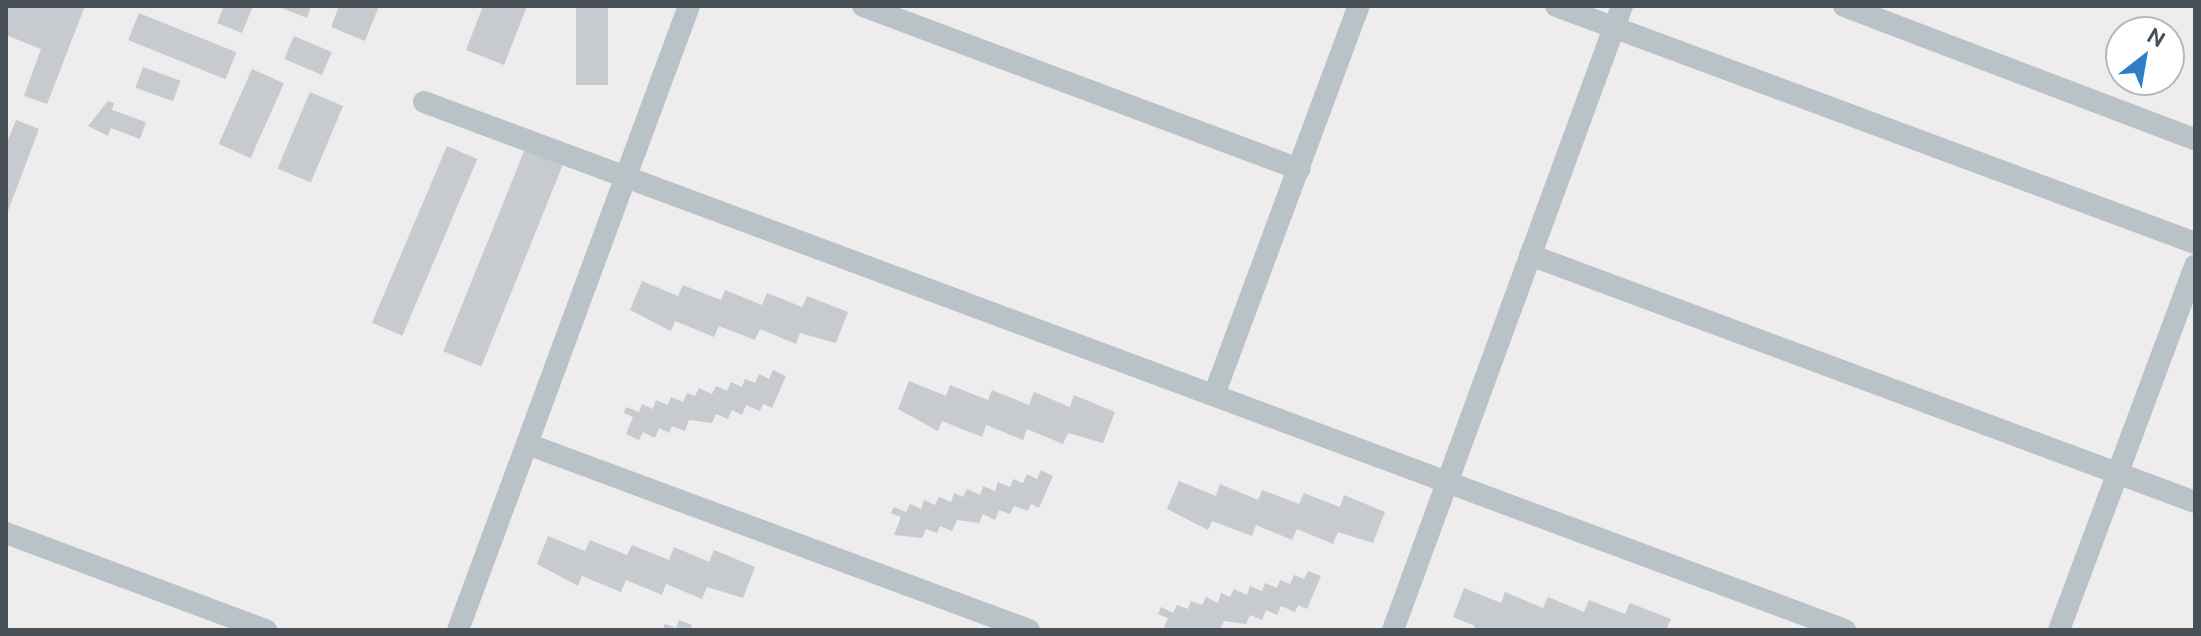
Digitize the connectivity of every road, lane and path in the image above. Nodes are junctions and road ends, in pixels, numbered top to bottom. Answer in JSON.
{"nodes":[{"id":1,"x":689,"y":6,"type":"edge"},
{"id":2,"x":863,"y":6,"type":"edge"},
{"id":3,"x":1359,"y":6,"type":"edge"},
{"id":4,"x":1556,"y":6,"type":"edge"},
{"id":5,"x":1622,"y":6,"type":"edge"},
{"id":6,"x":1844,"y":6,"type":"edge"},
{"id":7,"x":1614,"y":29,"type":"junction"},
{"id":8,"x":424,"y":102,"type":"dead end"},
{"id":9,"x":2195,"y":139,"type":"edge"},
{"id":10,"x":1300,"y":169,"type":"junction"},
{"id":11,"x":626,"y":176,"type":"junction"},
{"id":12,"x":2195,"y":243,"type":"edge"},
{"id":13,"x":1530,"y":255,"type":"junction"},
{"id":14,"x":2195,"y":266,"type":"edge"},
{"id":15,"x":1214,"y":395,"type":"junction"},
{"id":16,"x":530,"y":445,"type":"junction"},
{"id":17,"x":2118,"y":472,"type":"junction"},
{"id":18,"x":1447,"y":484,"type":"junction"},
{"id":19,"x":2195,"y":502,"type":"edge"},
{"id":20,"x":6,"y":533,"type":"edge"},
{"id":21,"x":266,"y":630,"type":"edge"},
{"id":22,"x":458,"y":630,"type":"edge"},
{"id":23,"x":1029,"y":630,"type":"edge"},
{"id":24,"x":1393,"y":630,"type":"edge"},
{"id":25,"x":1845,"y":630,"type":"edge"},
{"id":26,"x":2059,"y":630,"type":"edge"}],
"edges":[{"from":1,"to":11,"type":"street"},
{"from":2,"to":10,"type":"street"},
{"from":3,"to":10,"type":"street"},
{"from":4,"to":7,"type":"street"},
{"from":5,"to":7,"type":"street"},
{"from":6,"to":9,"type":"street"},
{"from":7,"to":12,"type":"street"},
{"from":7,"to":13,"type":"street"},
{"from":8,"to":11,"type":"street"},
{"from":10,"to":15,"type":"street"},
{"from":11,"to":15,"type":"street"},
{"from":11,"to":16,"type":"street"},
{"from":13,"to":17,"type":"street"},
{"from":13,"to":18,"type":"street"},
{"from":14,"to":17,"type":"street"},
{"from":15,"to":18,"type":"street"},
{"from":16,"to":22,"type":"street"},
{"from":16,"to":23,"type":"street"},
{"from":17,"to":19,"type":"street"},
{"from":17,"to":26,"type":"street"},
{"from":18,"to":24,"type":"street"},
{"from":18,"to":25,"type":"street"},
{"from":20,"to":21,"type":"street"}]}
